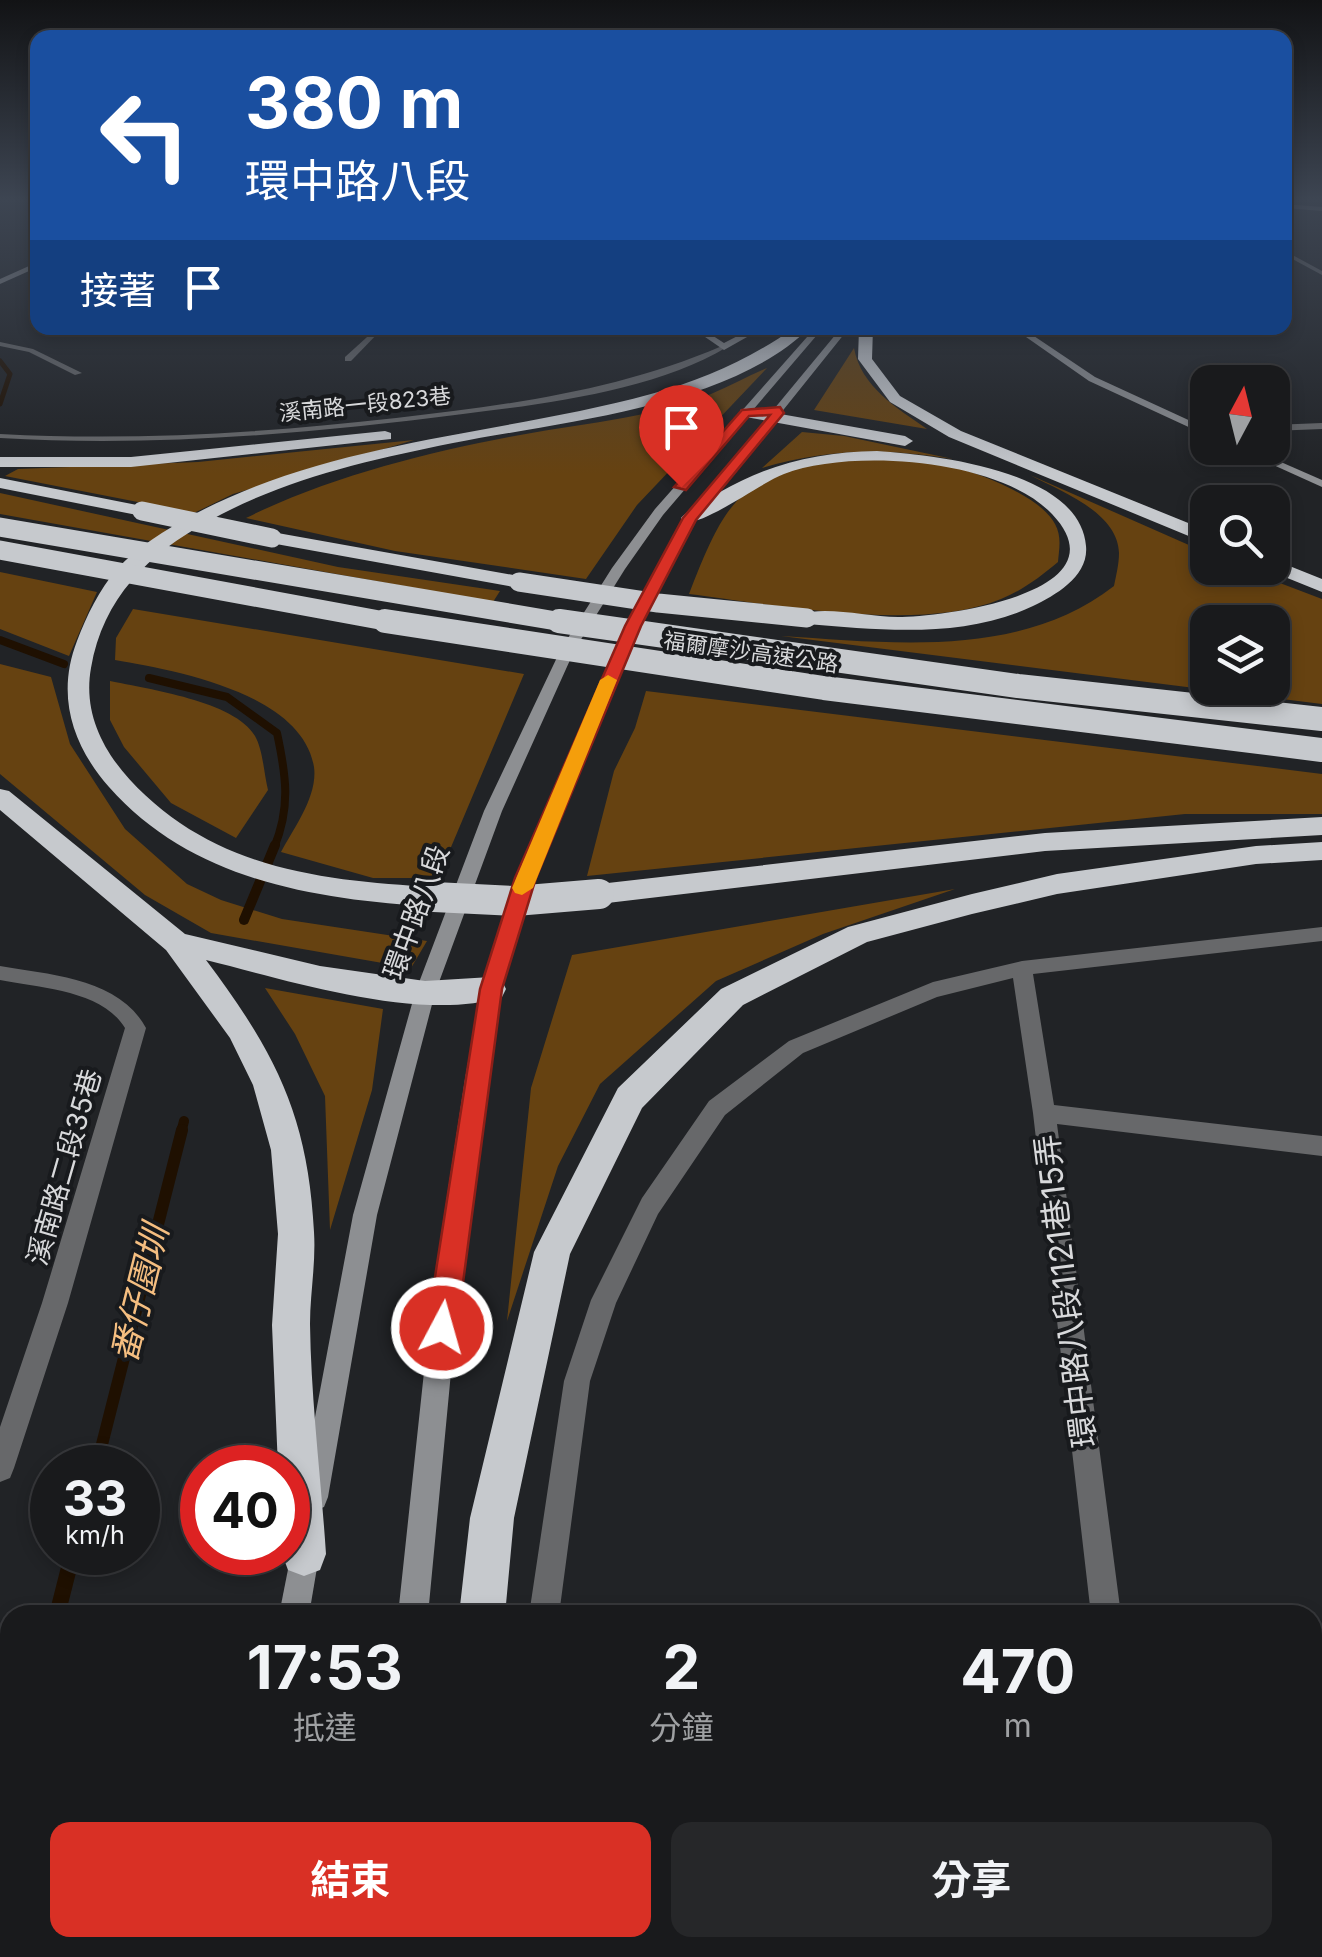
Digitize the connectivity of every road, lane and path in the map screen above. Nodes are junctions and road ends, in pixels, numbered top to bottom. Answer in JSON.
{"nodes":[{"id":1,"x":373,"y":335,"type":"edge"},
{"id":2,"x":707,"y":335,"type":"edge"},
{"id":3,"x":745,"y":335,"type":"edge"},
{"id":4,"x":793,"y":335,"type":"edge"},
{"id":5,"x":813,"y":335,"type":"edge"},
{"id":6,"x":840,"y":335,"type":"edge"},
{"id":7,"x":866,"y":335,"type":"edge"},
{"id":8,"x":1028,"y":335,"type":"edge"},
{"id":9,"x":0,"y":344,"type":"edge"},
{"id":10,"x":724,"y":346,"type":"junction"},
{"id":11,"x":348,"y":359,"type":"dead end"},
{"id":12,"x":78,"y":373,"type":"dead end"},
{"id":13,"x":684,"y":388,"type":"junction"},
{"id":14,"x":746,"y":413,"type":"junction"},
{"id":15,"x":776,"y":414,"type":"junction"},
{"id":16,"x":1190,"y":424,"type":"edge"},
{"id":17,"x":1322,"y":426,"type":"edge"},
{"id":18,"x":1290,"y":427,"type":"edge"},
{"id":19,"x":0,"y":436,"type":"edge"},
{"id":20,"x":0,"y":462,"type":"edge"},
{"id":21,"x":1279,"y":465,"type":"edge"},
{"id":22,"x":1036,"y":467,"type":"junction"},
{"id":23,"x":0,"y":482,"type":"edge"},
{"id":24,"x":1322,"y":484,"type":"edge"},
{"id":25,"x":1053,"y":506,"type":"junction"},
{"id":26,"x":690,"y":518,"type":"junction"},
{"id":27,"x":0,"y":526,"type":"edge"},
{"id":28,"x":1190,"y":531,"type":"edge"},
{"id":29,"x":0,"y":550,"type":"edge"},
{"id":30,"x":1290,"y":573,"type":"edge"},
{"id":31,"x":1322,"y":586,"type":"edge"},
{"id":32,"x":1322,"y":718,"type":"edge"},
{"id":33,"x":1322,"y":750,"type":"edge"},
{"id":34,"x":0,"y":797,"type":"edge"},
{"id":35,"x":1322,"y":826,"type":"edge"},
{"id":36,"x":1322,"y":850,"type":"edge"},
{"id":37,"x":1322,"y":934,"type":"edge"},
{"id":38,"x":176,"y":942,"type":"junction"},
{"id":39,"x":1022,"y":968,"type":"junction"},
{"id":40,"x":0,"y":972,"type":"edge"},
{"id":41,"x":491,"y":989,"type":"junction"},
{"id":42,"x":425,"y":993,"type":"junction"},
{"id":43,"x":1044,"y":1113,"type":"junction"},
{"id":44,"x":1322,"y":1146,"type":"edge"},
{"id":45,"x":298,"y":1445,"type":"edge"},
{"id":46,"x":0,"y":1468,"type":"edge"},
{"id":47,"x":310,"y":1521,"type":"edge"},
{"id":48,"x":301,"y":1575,"type":"edge"},
{"id":49,"x":296,"y":1605,"type":"edge"},
{"id":50,"x":414,"y":1605,"type":"edge"},
{"id":51,"x":483,"y":1605,"type":"edge"},
{"id":52,"x":545,"y":1605,"type":"edge"},
{"id":53,"x":1105,"y":1605,"type":"edge"}],
"edges":[{"from":1,"to":11,"type":"lane"},
{"from":2,"to":10,"type":"street"},
{"from":3,"to":10,"type":"street"},
{"from":4,"to":13,"type":"highway"},
{"from":5,"to":14,"type":"street","name":"環中路八段"},
{"from":6,"to":15,"type":"street"},
{"from":7,"to":22,"type":"highway"},
{"from":8,"to":16,"type":"street"},
{"from":9,"to":12,"type":"lane"},
{"from":10,"to":19,"type":"lane","name":"溪南路一段823巷"},
{"from":13,"to":20,"type":"highway"},
{"from":13,"to":35,"type":"highway","bridge":true},
{"from":14,"to":15,"type":"highway"},
{"from":14,"to":42,"type":"street","name":"環中路八段"},
{"from":15,"to":22,"type":"highway"},
{"from":15,"to":25,"type":"highway"},
{"from":15,"to":26,"type":"street"},
{"from":17,"to":18,"type":"street"},
{"from":21,"to":24,"type":"street"},
{"from":22,"to":28,"type":"highway"},
{"from":23,"to":25,"type":"highway","bridge":true},
{"from":25,"to":26,"type":"highway"},
{"from":26,"to":41,"type":"street"},
{"from":27,"to":32,"type":"highway","name":"福爾摩沙高速公路","bridge":true},
{"from":29,"to":33,"type":"highway","name":"福爾摩沙高速公路","bridge":true},
{"from":30,"to":31,"type":"highway"},
{"from":34,"to":38,"type":"highway"},
{"from":36,"to":51,"type":"highway"},
{"from":37,"to":39,"type":"street"},
{"from":38,"to":42,"type":"highway"},
{"from":38,"to":45,"type":"highway"},
{"from":39,"to":43,"type":"street","name":"環中路八段1121巷15弄"},
{"from":39,"to":52,"type":"street"},
{"from":40,"to":46,"type":"street","name":"溪南路二段35巷"},
{"from":41,"to":42,"type":"highway"},
{"from":41,"to":50,"type":"street"},
{"from":42,"to":47,"type":"street","name":"環中路八段"},
{"from":43,"to":44,"type":"street"},
{"from":43,"to":53,"type":"street","name":"環中路八段1121巷15弄"},
{"from":48,"to":49,"type":"street","name":"環中路八段"}]}
